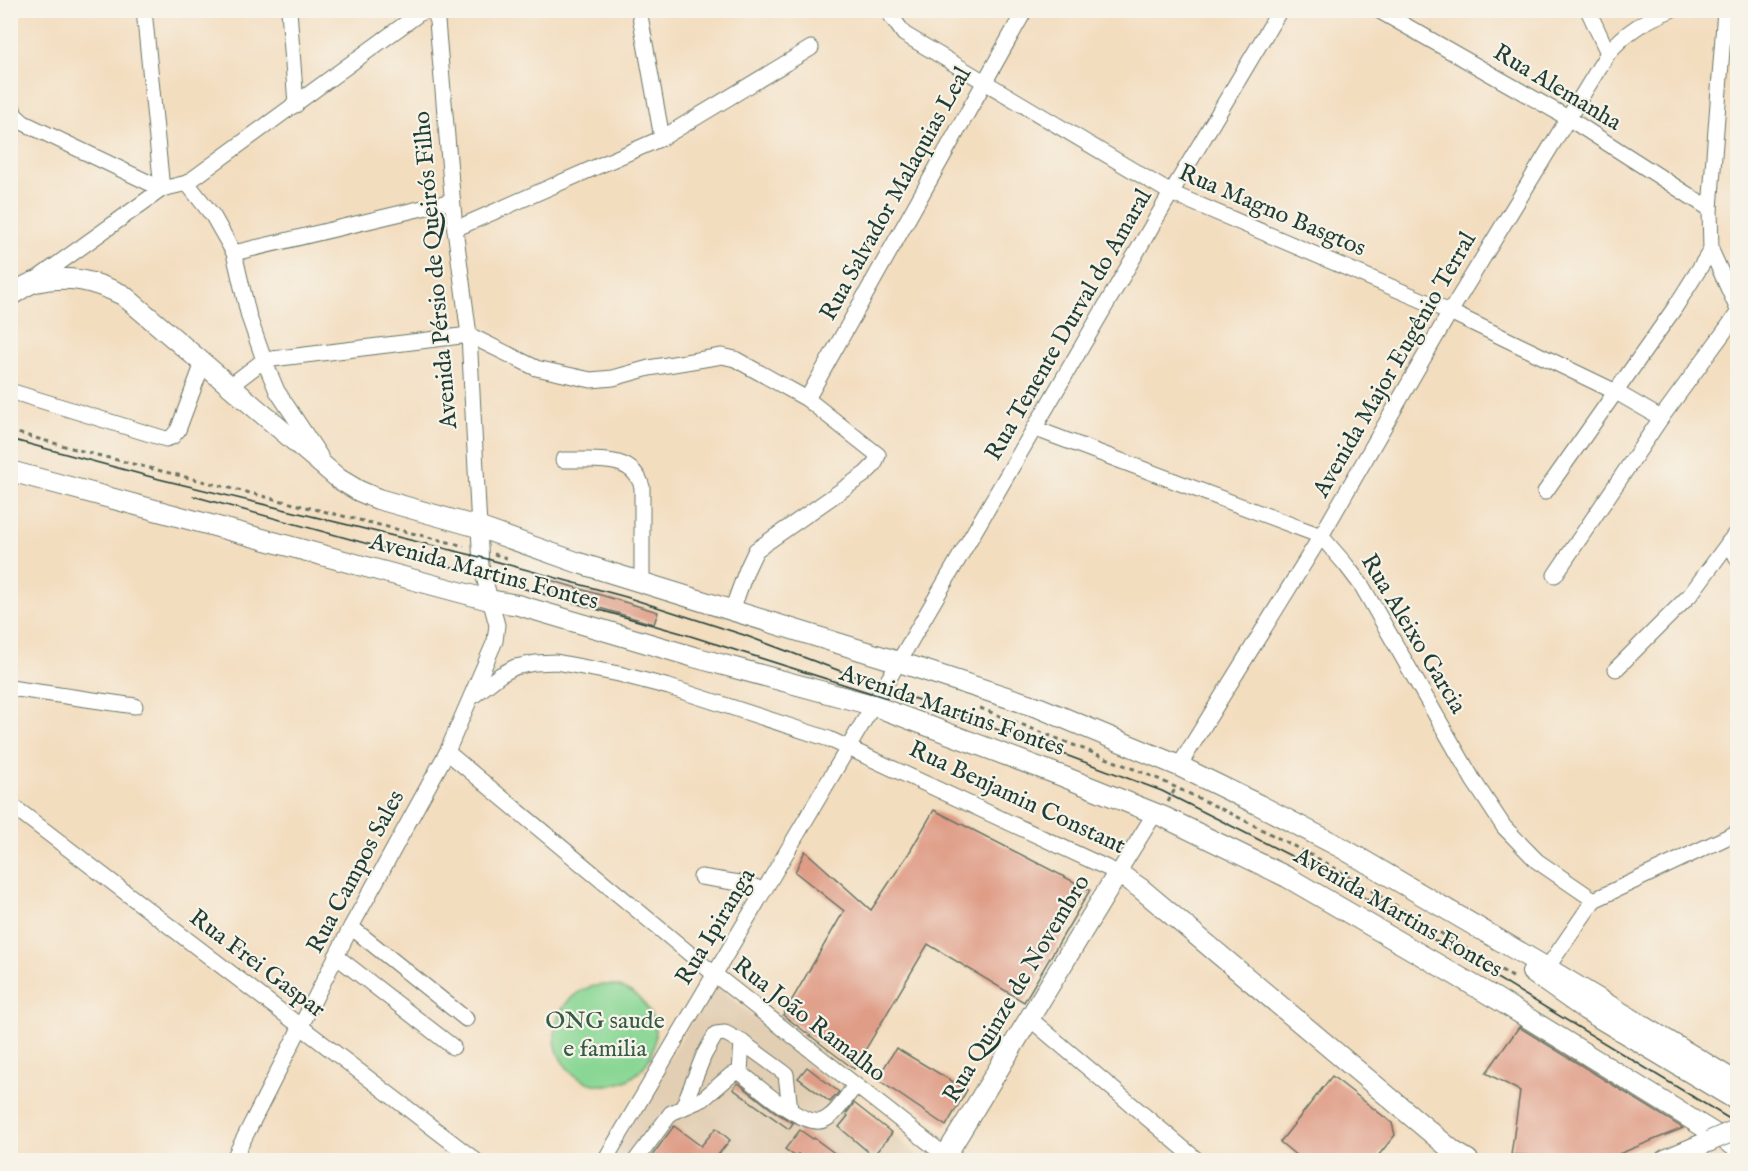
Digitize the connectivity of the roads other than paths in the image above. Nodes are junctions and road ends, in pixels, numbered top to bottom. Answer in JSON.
{"nodes":[{"id":1,"x":144,"y":10,"type":"edge"},
{"id":2,"x":289,"y":10,"type":"edge"},
{"id":3,"x":424,"y":10,"type":"edge"},
{"id":4,"x":436,"y":10,"type":"edge"},
{"id":5,"x":639,"y":10,"type":"edge"},
{"id":6,"x":887,"y":10,"type":"edge"},
{"id":7,"x":1025,"y":10,"type":"edge"},
{"id":8,"x":1280,"y":10,"type":"edge"},
{"id":9,"x":1378,"y":10,"type":"edge"},
{"id":10,"x":1588,"y":10,"type":"edge"},
{"id":11,"x":1671,"y":10,"type":"edge"},
{"id":12,"x":1725,"y":10,"type":"edge"},
{"id":13,"x":811,"y":48,"type":"dead end"},
{"id":14,"x":1608,"y":53,"type":"junction"},
{"id":15,"x":984,"y":82,"type":"junction"},
{"id":16,"x":296,"y":105,"type":"junction"},
{"id":17,"x":13,"y":108,"type":"edge"},
{"id":18,"x":1568,"y":118,"type":"junction"},
{"id":19,"x":662,"y":138,"type":"junction"},
{"id":20,"x":187,"y":183,"type":"junction"},
{"id":21,"x":162,"y":189,"type":"junction"},
{"id":22,"x":1171,"y":193,"type":"junction"},
{"id":23,"x":452,"y":201,"type":"junction"},
{"id":24,"x":1710,"y":209,"type":"junction"},
{"id":25,"x":455,"y":229,"type":"junction"},
{"id":26,"x":1711,"y":250,"type":"junction"},
{"id":27,"x":234,"y":253,"type":"junction"},
{"id":28,"x":33,"y":282,"type":"junction"},
{"id":29,"x":10,"y":296,"type":"edge"},
{"id":30,"x":1737,"y":311,"type":"edge"},
{"id":31,"x":1449,"y":312,"type":"junction"},
{"id":32,"x":469,"y":335,"type":"junction"},
{"id":33,"x":264,"y":360,"type":"junction"},
{"id":34,"x":203,"y":363,"type":"junction"},
{"id":35,"x":230,"y":386,"type":"junction"},
{"id":36,"x":10,"y":391,"type":"edge"},
{"id":37,"x":1616,"y":392,"type":"junction"},
{"id":38,"x":807,"y":399,"type":"junction"},
{"id":39,"x":1661,"y":418,"type":"junction"},
{"id":40,"x":1036,"y":429,"type":"junction"},
{"id":41,"x":563,"y":460,"type":"dead end"},
{"id":42,"x":10,"y":471,"type":"edge"},
{"id":43,"x":331,"y":472,"type":"junction"},
{"id":44,"x":1545,"y":492,"type":"dead end"},
{"id":45,"x":478,"y":526,"type":"junction"},
{"id":46,"x":1321,"y":536,"type":"junction"},
{"id":47,"x":1733,"y":536,"type":"edge"},
{"id":48,"x":1737,"y":560,"type":"edge"},
{"id":49,"x":1554,"y":575,"type":"dead end"},
{"id":50,"x":642,"y":582,"type":"junction"},
{"id":51,"x":489,"y":600,"type":"junction"},
{"id":52,"x":732,"y":610,"type":"junction"},
{"id":53,"x":899,"y":662,"type":"junction"},
{"id":54,"x":1616,"y":669,"type":"dead end"},
{"id":55,"x":10,"y":688,"type":"edge"},
{"id":56,"x":470,"y":698,"type":"junction"},
{"id":57,"x":872,"y":705,"type":"junction"},
{"id":58,"x":135,"y":706,"type":"dead end"},
{"id":59,"x":847,"y":747,"type":"junction"},
{"id":60,"x":447,"y":752,"type":"junction"},
{"id":61,"x":1179,"y":766,"type":"junction"},
{"id":62,"x":10,"y":804,"type":"edge"},
{"id":63,"x":1155,"y":813,"type":"junction"},
{"id":64,"x":1737,"y":832,"type":"edge"},
{"id":65,"x":1118,"y":873,"type":"junction"},
{"id":66,"x":701,"y":877,"type":"dead end"},
{"id":67,"x":764,"y":890,"type":"junction"},
{"id":68,"x":1594,"y":900,"type":"junction"},
{"id":69,"x":351,"y":927,"type":"junction"},
{"id":70,"x":1484,"y":933,"type":"junction"},
{"id":71,"x":336,"y":956,"type":"junction"},
{"id":72,"x":1547,"y":968,"type":"junction"},
{"id":73,"x":714,"y":974,"type":"junction"},
{"id":74,"x":1029,"y":1018,"type":"junction"},
{"id":75,"x":466,"y":1019,"type":"dead end"},
{"id":76,"x":301,"y":1026,"type":"junction"},
{"id":77,"x":742,"y":1042,"type":"junction"},
{"id":78,"x":453,"y":1047,"type":"dead end"},
{"id":79,"x":740,"y":1072,"type":"junction"},
{"id":80,"x":1737,"y":1083,"type":"edge"},
{"id":81,"x":855,"y":1086,"type":"junction"},
{"id":82,"x":1737,"y":1101,"type":"edge"},
{"id":83,"x":683,"y":1107,"type":"junction"},
{"id":84,"x":790,"y":1110,"type":"junction"},
{"id":85,"x":1737,"y":1129,"type":"edge"},
{"id":86,"x":1737,"y":1148,"type":"edge"},
{"id":87,"x":946,"y":1159,"type":"edge"},
{"id":88,"x":233,"y":1161,"type":"edge"},
{"id":89,"x":475,"y":1161,"type":"edge"},
{"id":90,"x":605,"y":1161,"type":"edge"},
{"id":91,"x":636,"y":1161,"type":"edge"},
{"id":92,"x":1197,"y":1161,"type":"edge"},
{"id":93,"x":1468,"y":1161,"type":"edge"},
{"id":94,"x":1665,"y":1161,"type":"edge"}],
"edges":[{"from":1,"to":21,"type":"street"},
{"from":2,"to":16,"type":"street"},
{"from":3,"to":16,"type":"street"},
{"from":4,"to":23,"type":"street","name":"Avenida Pérsio de Queirós Filho"},
{"from":5,"to":19,"type":"street"},
{"from":6,"to":15,"type":"street","name":"Rua Magno Basgtos"},
{"from":7,"to":15,"type":"street","name":"Rua Salvador Malaquias Leal"},
{"from":8,"to":22,"type":"street","name":"Rua Tenente Durval do Amaral"},
{"from":9,"to":18,"type":"street","name":"Rua Alemanha"},
{"from":10,"to":14,"type":"street"},
{"from":11,"to":14,"type":"street","name":"Avenida Major Eugênio Terral"},
{"from":12,"to":24,"type":"street"},
{"from":13,"to":19,"type":"street"},
{"from":14,"to":18,"type":"street","name":"Avenida Major Eugênio Terral"},
{"from":15,"to":22,"type":"street","name":"Rua Magno Basgtos"},
{"from":15,"to":38,"type":"street","name":"Rua Salvador Malaquias Leal"},
{"from":16,"to":20,"type":"street"},
{"from":17,"to":21,"type":"street"},
{"from":18,"to":24,"type":"street","name":"Rua Alemanha"},
{"from":18,"to":31,"type":"street","name":"Avenida Major Eugênio Terral"},
{"from":19,"to":25,"type":"street"},
{"from":20,"to":21,"type":"street"},
{"from":20,"to":27,"type":"street"},
{"from":21,"to":28,"type":"street"},
{"from":22,"to":31,"type":"street","name":"Rua Magno Basgtos"},
{"from":22,"to":40,"type":"street","name":"Rua Tenente Durval do Amaral"},
{"from":23,"to":25,"type":"street","name":"Avenida Pérsio de Queirós Filho"},
{"from":23,"to":27,"type":"street"},
{"from":24,"to":26,"type":"street"},
{"from":25,"to":32,"type":"street","name":"Avenida Pérsio de Queirós Filho"},
{"from":26,"to":30,"type":"street"},
{"from":26,"to":37,"type":"street"},
{"from":27,"to":33,"type":"street"},
{"from":28,"to":29,"type":"main road","name":"Avenida Martins Fontes"},
{"from":28,"to":34,"type":"main road","name":"Avenida Martins Fontes"},
{"from":30,"to":39,"type":"street"},
{"from":31,"to":37,"type":"street","name":"Rua Magno Basgtos"},
{"from":31,"to":46,"type":"street","name":"Avenida Major Eugênio Terral"},
{"from":32,"to":33,"type":"street"},
{"from":32,"to":38,"type":"street"},
{"from":32,"to":45,"type":"street","name":"Avenida Pérsio de Queirós Filho"},
{"from":33,"to":35,"type":"street"},
{"from":33,"to":43,"type":"street"},
{"from":34,"to":35,"type":"main road","name":"Avenida Martins Fontes"},
{"from":34,"to":36,"type":"street"},
{"from":35,"to":43,"type":"main road","name":"Avenida Martins Fontes"},
{"from":37,"to":39,"type":"street","name":"Rua Magno Basgtos"},
{"from":37,"to":44,"type":"street"},
{"from":38,"to":52,"type":"street"},
{"from":39,"to":49,"type":"street"},
{"from":40,"to":46,"type":"street","name":"Rua Aleixo Garcia"},
{"from":40,"to":53,"type":"street","name":"Rua Tenente Durval do Amaral"},
{"from":41,"to":50,"type":"street"},
{"from":42,"to":51,"type":"main road","name":"Avenida Martins Fontes"},
{"from":43,"to":45,"type":"main road","name":"Avenida Martins Fontes"},
{"from":45,"to":50,"type":"main road","name":"Avenida Martins Fontes"},
{"from":45,"to":51,"type":"street","name":"Avenida Pérsio de Queirós Filho"},
{"from":46,"to":61,"type":"street","name":"Avenida Major Eugênio Terral"},
{"from":46,"to":68,"type":"street","name":"Rua Aleixo Garcia"},
{"from":47,"to":48,"type":"street"},
{"from":47,"to":54,"type":"street"},
{"from":50,"to":52,"type":"main road","name":"Avenida Martins Fontes"},
{"from":51,"to":56,"type":"street","name":"Rua Campos Sales"},
{"from":51,"to":57,"type":"main road","name":"Avenida Martins Fontes"},
{"from":52,"to":53,"type":"main road","name":"Avenida Martins Fontes"},
{"from":53,"to":57,"type":"street","name":"Rua Tenente Durval do Amaral"},
{"from":53,"to":61,"type":"main road","name":"Avenida Martins Fontes"},
{"from":55,"to":58,"type":"street"},
{"from":56,"to":59,"type":"street","name":"Rua Benjamin Constant"},
{"from":56,"to":60,"type":"street","name":"Rua Campos Sales"},
{"from":57,"to":59,"type":"street"},
{"from":57,"to":63,"type":"main road","name":"Avenida Martins Fontes"},
{"from":59,"to":65,"type":"street","name":"Rua Benjamin Constant"},
{"from":59,"to":67,"type":"street","name":"Rua Ipiranga"},
{"from":60,"to":69,"type":"street","name":"Rua Campos Sales"},
{"from":60,"to":73,"type":"street","name":"Rua João Ramalho"},
{"from":61,"to":70,"type":"main road","name":"Avenida Martins Fontes"},
{"from":62,"to":76,"type":"street","name":"Rua Frei Gaspar"},
{"from":63,"to":65,"type":"street","name":"Rua Quinze de Novembro"},
{"from":63,"to":86,"type":"main road","name":"Avenida Martins Fontes"},
{"from":64,"to":68,"type":"street"},
{"from":65,"to":74,"type":"main road","name":"Rua Quinze de Novembro"},
{"from":65,"to":93,"type":"main road","name":"Rua Benjamin Constant"},
{"from":66,"to":67,"type":"street"},
{"from":67,"to":73,"type":"street","name":"Rua Ipiranga"},
{"from":68,"to":72,"type":"street"},
{"from":69,"to":71,"type":"street","name":"Rua Campos Sales"},
{"from":69,"to":75,"type":"street"},
{"from":70,"to":72,"type":"main road","name":"Avenida Martins Fontes"},
{"from":70,"to":82,"type":"main road","name":"Avenida Martins Fontes"},
{"from":71,"to":76,"type":"street","name":"Rua Campos Sales"},
{"from":71,"to":78,"type":"street"},
{"from":72,"to":80,"type":"main road","name":"Avenida Martins Fontes"},
{"from":73,"to":81,"type":"street","name":"Rua João Ramalho"},
{"from":73,"to":90,"type":"street","name":"Rua Ipiranga"},
{"from":74,"to":87,"type":"main road","name":"Rua Quinze de Novembro"},
{"from":74,"to":92,"type":"street"},
{"from":76,"to":88,"type":"street","name":"Rua Campos Sales"},
{"from":76,"to":89,"type":"street","name":"Rua Frei Gaspar"},
{"from":77,"to":79,"type":"street"},
{"from":77,"to":83,"type":"street"},
{"from":77,"to":84,"type":"street"},
{"from":79,"to":83,"type":"street"},
{"from":79,"to":84,"type":"street"},
{"from":81,"to":84,"type":"street"},
{"from":81,"to":87,"type":"street","name":"Rua João Ramalho"},
{"from":83,"to":91,"type":"street"},
{"from":85,"to":94,"type":"main road","bridge":true}]}
